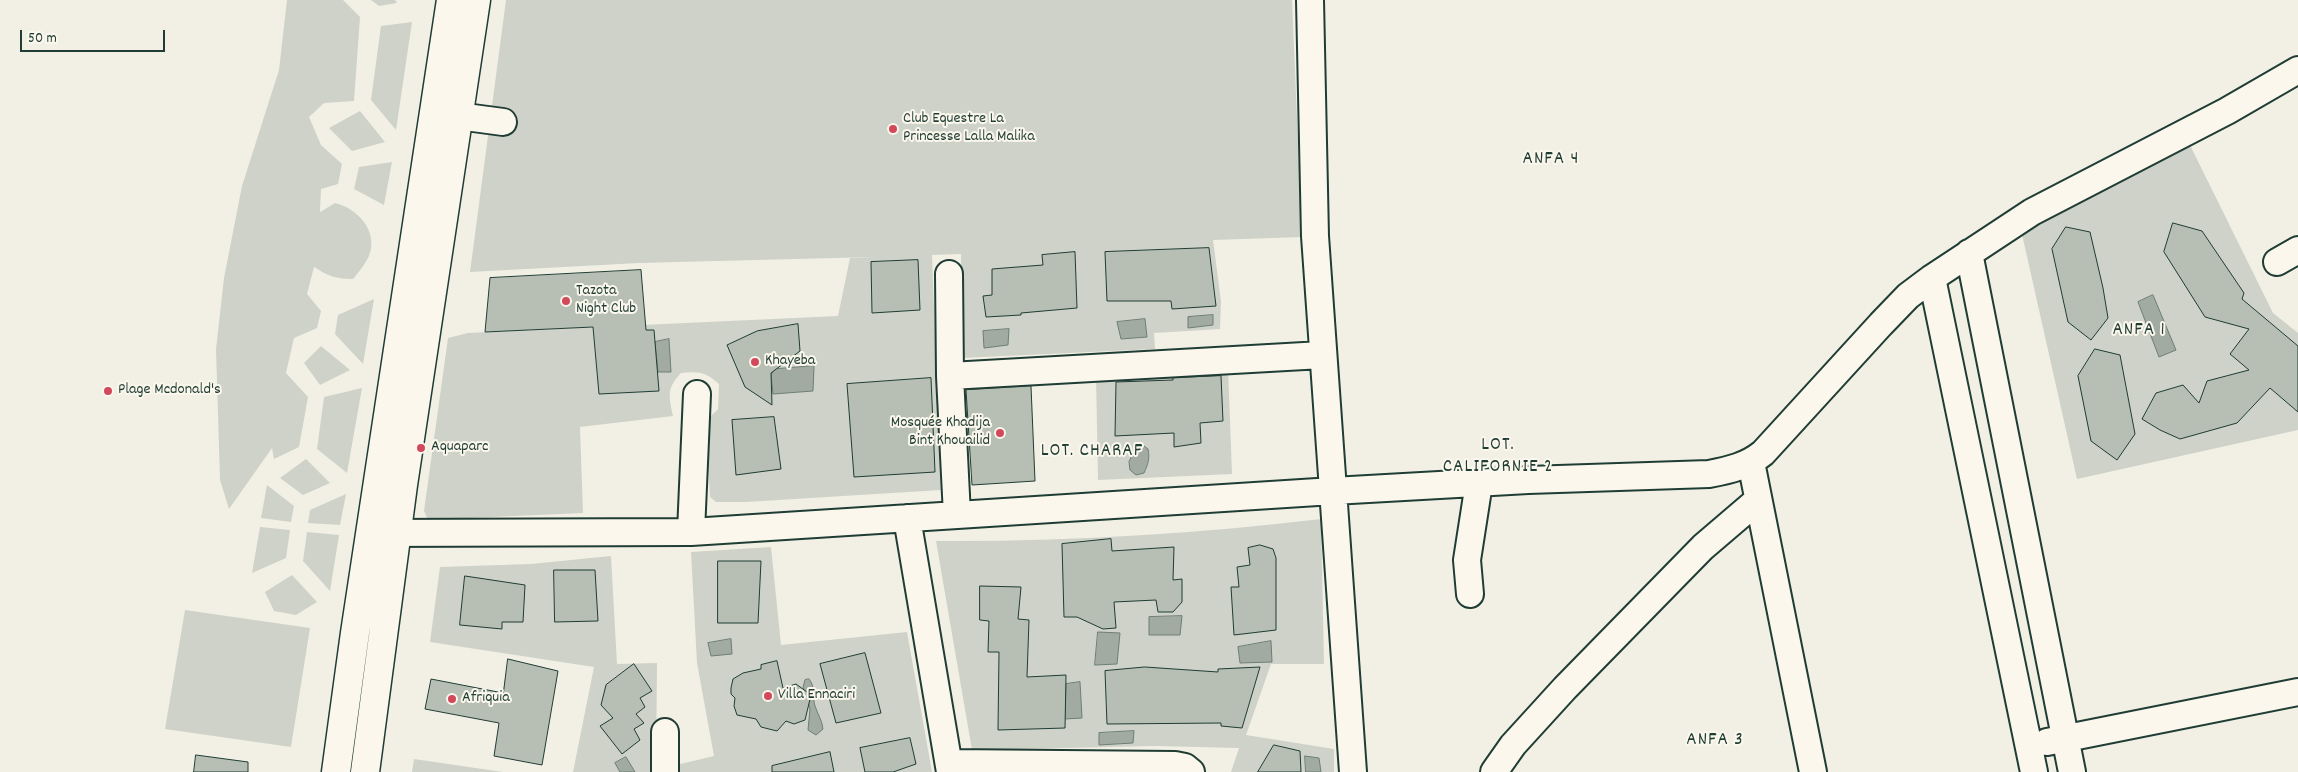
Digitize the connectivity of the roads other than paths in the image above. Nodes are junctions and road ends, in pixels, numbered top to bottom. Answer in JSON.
{"nodes":[{"id":1,"x":451,"y":0,"type":"edge"},
{"id":2,"x":476,"y":0,"type":"edge"},
{"id":3,"x":1310,"y":0,"type":"edge"},
{"id":4,"x":2298,"y":70,"type":"edge"},
{"id":5,"x":458,"y":116,"type":"junction"},
{"id":6,"x":503,"y":122,"type":"dead end"},
{"id":7,"x":438,"y":172,"type":"junction"},
{"id":8,"x":1969,"y":253,"type":"junction"},
{"id":9,"x":949,"y":274,"type":"dead end"},
{"id":10,"x":1932,"y":278,"type":"junction"},
{"id":11,"x":1322,"y":355,"type":"junction"},
{"id":12,"x":950,"y":376,"type":"junction"},
{"id":13,"x":697,"y":394,"type":"dead end"},
{"id":14,"x":1751,"y":462,"type":"junction"},
{"id":15,"x":1480,"y":483,"type":"junction"},
{"id":16,"x":1333,"y":491,"type":"junction"},
{"id":17,"x":1758,"y":500,"type":"junction"},
{"id":18,"x":957,"y":515,"type":"junction"},
{"id":19,"x":907,"y":518,"type":"junction"},
{"id":20,"x":692,"y":532,"type":"junction"},
{"id":21,"x":383,"y":533,"type":"junction"},
{"id":22,"x":1470,"y":594,"type":"dead end"},
{"id":23,"x":354,"y":633,"type":"junction"},
{"id":24,"x":383,"y":637,"type":"junction"},
{"id":25,"x":2298,"y":692,"type":"edge"},
{"id":26,"x":665,"y":732,"type":"dead end"},
{"id":27,"x":2065,"y":739,"type":"junction"},
{"id":28,"x":2029,"y":746,"type":"junction"},
{"id":29,"x":338,"y":760,"type":"edge"},
{"id":30,"x":366,"y":760,"type":"edge"},
{"id":31,"x":949,"y":768,"type":"edge"},
{"id":32,"x":665,"y":772,"type":"edge"},
{"id":33,"x":1191,"y":772,"type":"edge"},
{"id":34,"x":1353,"y":772,"type":"edge"},
{"id":35,"x":1494,"y":772,"type":"edge"},
{"id":36,"x":1814,"y":772,"type":"edge"},
{"id":37,"x":2034,"y":772,"type":"edge"},
{"id":38,"x":2072,"y":772,"type":"edge"}],
"edges":[{"from":1,"to":7,"type":"highway"},
{"from":2,"to":5,"type":"highway"},
{"from":3,"to":11,"type":"street"},
{"from":4,"to":8,"type":"street"},
{"from":5,"to":6,"type":"street"},
{"from":5,"to":7,"type":"highway"},
{"from":7,"to":21,"type":"highway"},
{"from":8,"to":10,"type":"street"},
{"from":8,"to":27,"type":"street"},
{"from":9,"to":12,"type":"street"},
{"from":10,"to":14,"type":"street"},
{"from":10,"to":28,"type":"street"},
{"from":11,"to":12,"type":"street"},
{"from":11,"to":16,"type":"street"},
{"from":12,"to":18,"type":"street"},
{"from":13,"to":20,"type":"street"},
{"from":14,"to":15,"type":"street"},
{"from":14,"to":17,"type":"street"},
{"from":15,"to":16,"type":"street"},
{"from":15,"to":22,"type":"street"},
{"from":16,"to":18,"type":"street"},
{"from":16,"to":34,"type":"street"},
{"from":17,"to":35,"type":"street"},
{"from":17,"to":36,"type":"street"},
{"from":18,"to":19,"type":"street"},
{"from":19,"to":20,"type":"street"},
{"from":19,"to":31,"type":"street"},
{"from":20,"to":21,"type":"street"},
{"from":21,"to":23,"type":"highway"},
{"from":21,"to":24,"type":"highway"},
{"from":23,"to":24,"type":"highway"},
{"from":23,"to":29,"type":"highway"},
{"from":24,"to":30,"type":"highway"},
{"from":25,"to":27,"type":"street"},
{"from":26,"to":32,"type":"street"},
{"from":27,"to":28,"type":"street"},
{"from":27,"to":38,"type":"street"},
{"from":28,"to":37,"type":"street"},
{"from":29,"to":30,"type":"highway"},
{"from":31,"to":33,"type":"street"}]}
